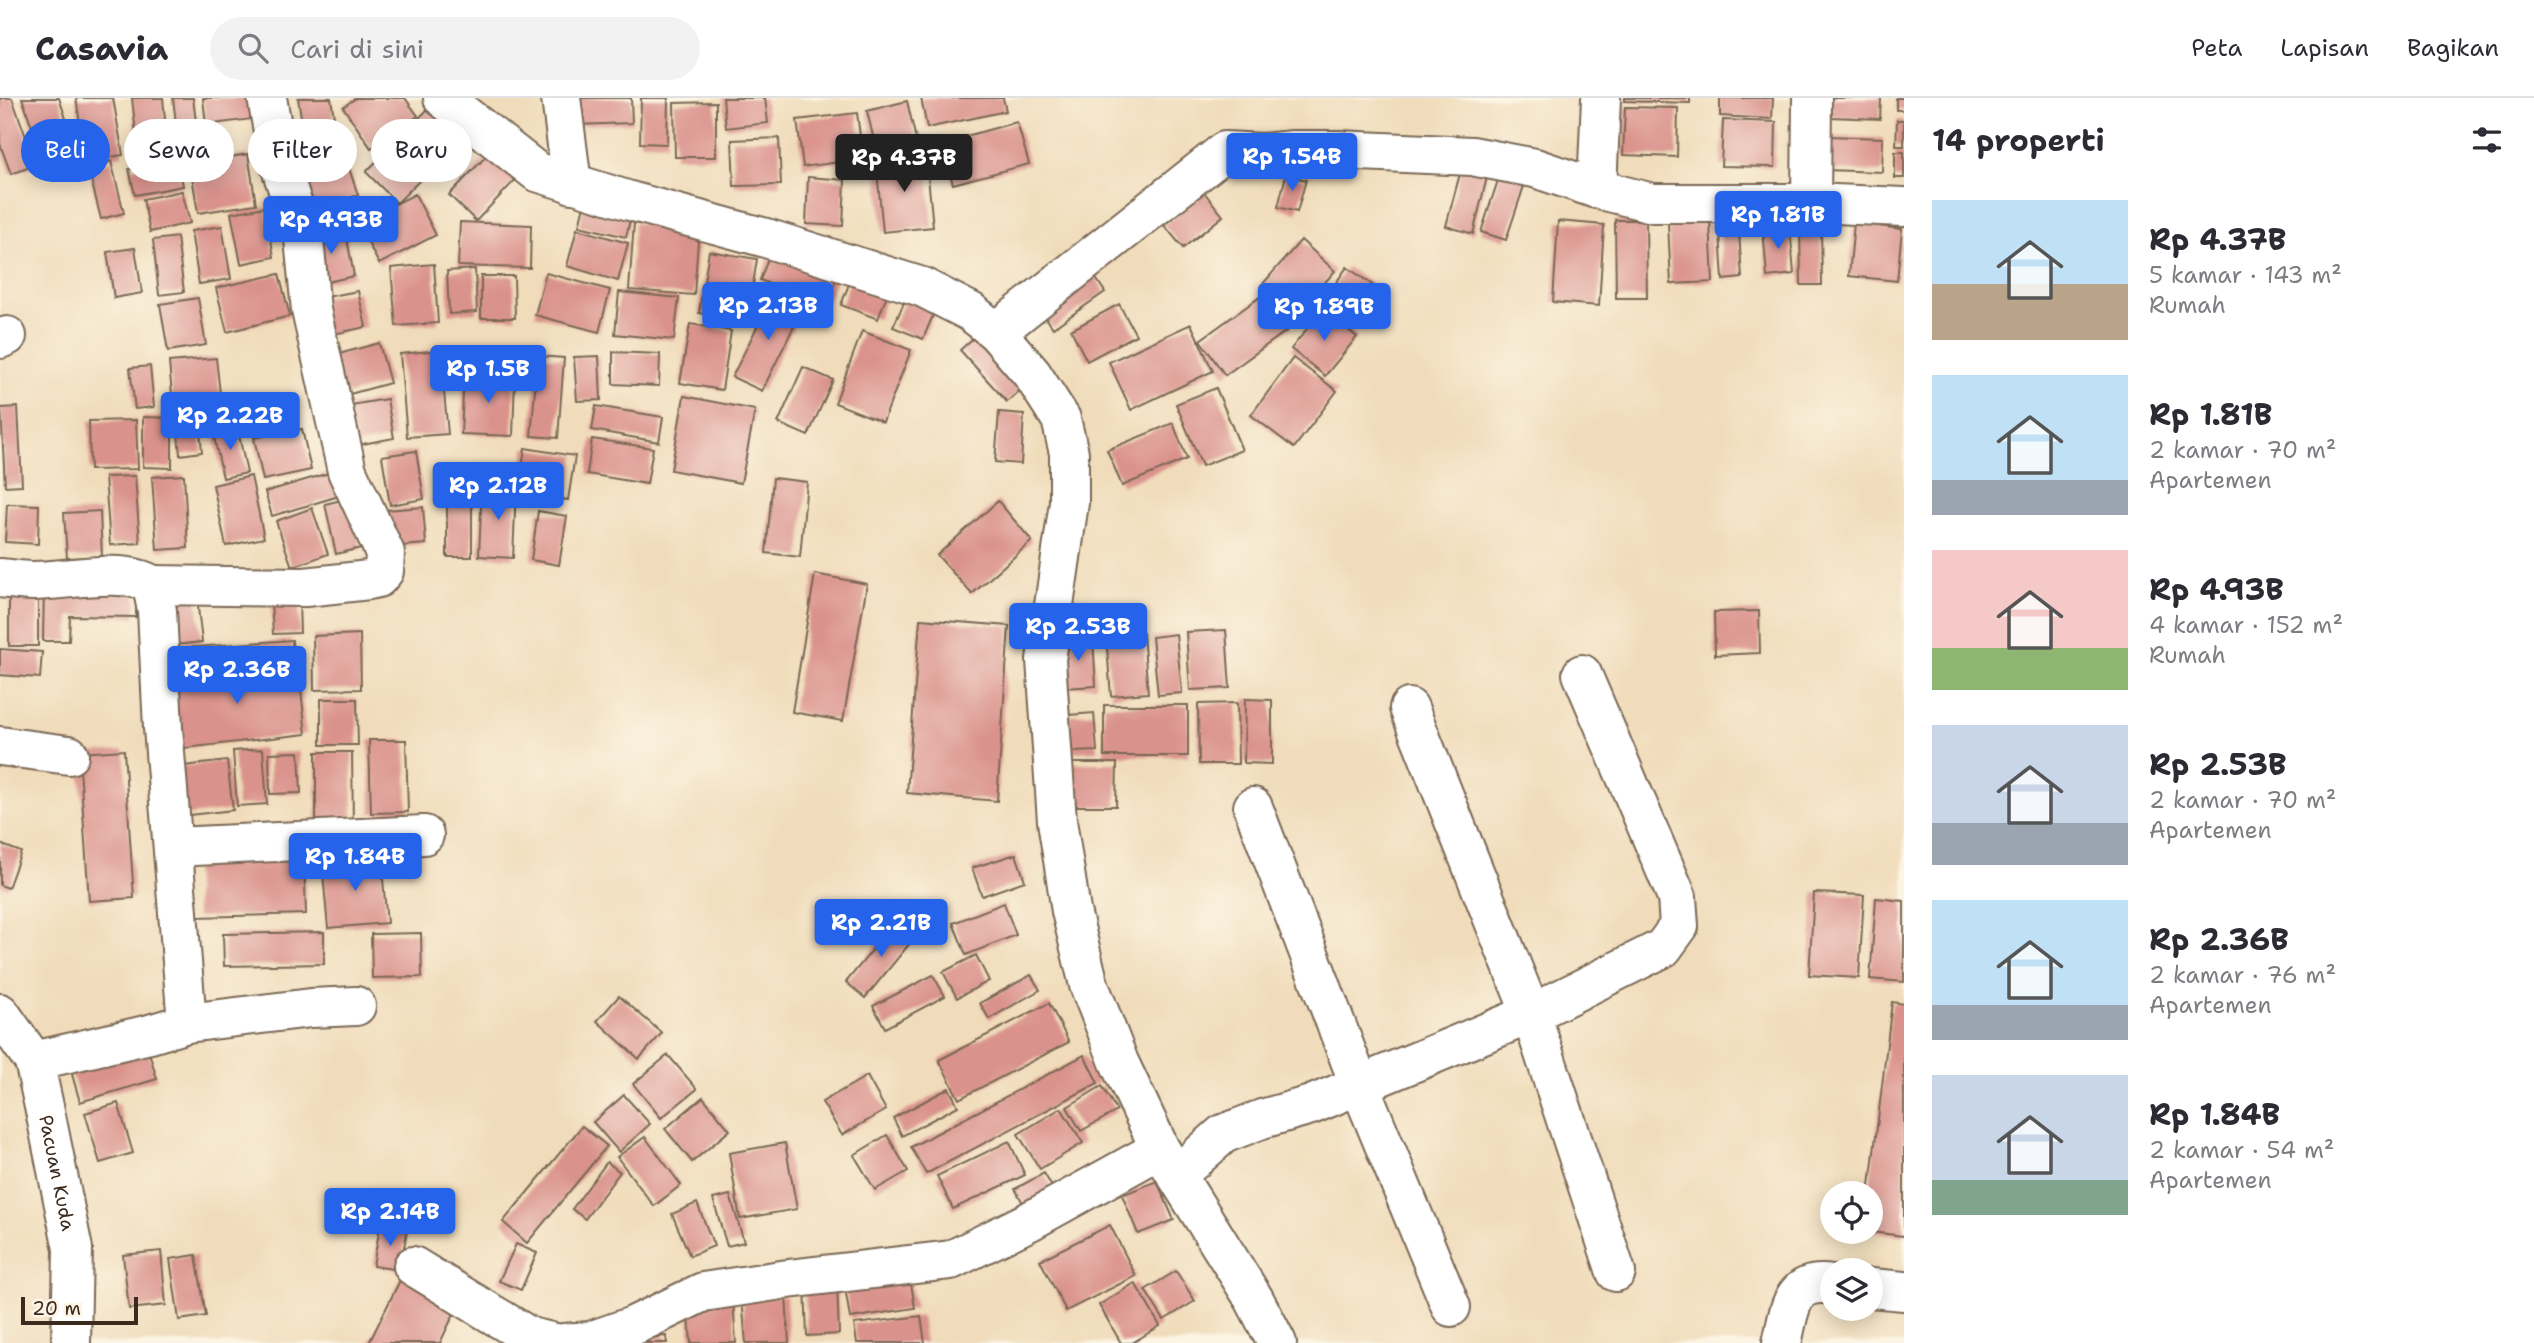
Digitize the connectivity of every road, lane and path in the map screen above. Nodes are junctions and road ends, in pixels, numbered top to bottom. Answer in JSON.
{"nodes":[{"id":1,"x":267,"y":98,"type":"edge"},
{"id":2,"x":443,"y":98,"type":"edge"},
{"id":3,"x":561,"y":98,"type":"edge"},
{"id":4,"x":1601,"y":98,"type":"edge"},
{"id":5,"x":1812,"y":98,"type":"edge"},
{"id":6,"x":572,"y":184,"type":"junction"},
{"id":7,"x":1597,"y":189,"type":"junction"},
{"id":8,"x":1811,"y":203,"type":"junction"},
{"id":9,"x":1904,"y":207,"type":"edge"},
{"id":10,"x":996,"y":332,"type":"junction"},
{"id":11,"x":0,"y":578,"type":"edge"},
{"id":12,"x":152,"y":585,"type":"junction"},
{"id":13,"x":1582,"y":674,"type":"dead end"},
{"id":14,"x":1409,"y":708,"type":"dead end"},
{"id":15,"x":0,"y":746,"type":"edge"},
{"id":16,"x":69,"y":755,"type":"dead end"},
{"id":17,"x":1253,"y":807,"type":"dead end"},
{"id":18,"x":424,"y":835,"type":"dead end"},
{"id":19,"x":173,"y":847,"type":"junction"},
{"id":20,"x":356,"y":1006,"type":"dead end"},
{"id":21,"x":0,"y":1013,"type":"edge"},
{"id":22,"x":1531,"y":1014,"type":"junction"},
{"id":23,"x":187,"y":1023,"type":"junction"},
{"id":24,"x":34,"y":1061,"type":"junction"},
{"id":25,"x":1359,"y":1084,"type":"junction"},
{"id":26,"x":1169,"y":1162,"type":"junction"},
{"id":27,"x":413,"y":1266,"type":"dead end"},
{"id":28,"x":1616,"y":1272,"type":"dead end"},
{"id":29,"x":1820,"y":1283,"type":"edge"},
{"id":30,"x":1883,"y":1290,"type":"edge"},
{"id":31,"x":1904,"y":1291,"type":"edge"},
{"id":32,"x":1451,"y":1307,"type":"dead end"},
{"id":33,"x":71,"y":1343,"type":"edge"},
{"id":34,"x":555,"y":1343,"type":"edge"},
{"id":35,"x":565,"y":1343,"type":"edge"},
{"id":36,"x":1277,"y":1343,"type":"edge"},
{"id":37,"x":1782,"y":1343,"type":"edge"}],
"edges":[{"from":1,"to":12,"type":"street"},
{"from":2,"to":6,"type":"street"},
{"from":3,"to":6,"type":"street"},
{"from":4,"to":7,"type":"street"},
{"from":5,"to":8,"type":"street"},
{"from":6,"to":10,"type":"street"},
{"from":7,"to":8,"type":"street"},
{"from":7,"to":10,"type":"street"},
{"from":8,"to":9,"type":"street"},
{"from":10,"to":26,"type":"street"},
{"from":11,"to":12,"type":"street"},
{"from":12,"to":19,"type":"street"},
{"from":13,"to":22,"type":"street"},
{"from":14,"to":22,"type":"street"},
{"from":15,"to":16,"type":"street"},
{"from":17,"to":25,"type":"street"},
{"from":18,"to":19,"type":"street"},
{"from":19,"to":23,"type":"street"},
{"from":20,"to":23,"type":"street"},
{"from":21,"to":24,"type":"street","name":"Pacuan Kuda"},
{"from":22,"to":25,"type":"street"},
{"from":22,"to":28,"type":"street"},
{"from":23,"to":24,"type":"street"},
{"from":24,"to":33,"type":"street","name":"Pacuan Kuda"},
{"from":25,"to":26,"type":"street"},
{"from":25,"to":32,"type":"street"},
{"from":26,"to":35,"type":"street"},
{"from":26,"to":36,"type":"street"},
{"from":27,"to":34,"type":"street"},
{"from":29,"to":37,"type":"street"},
{"from":30,"to":31,"type":"street"}]}
